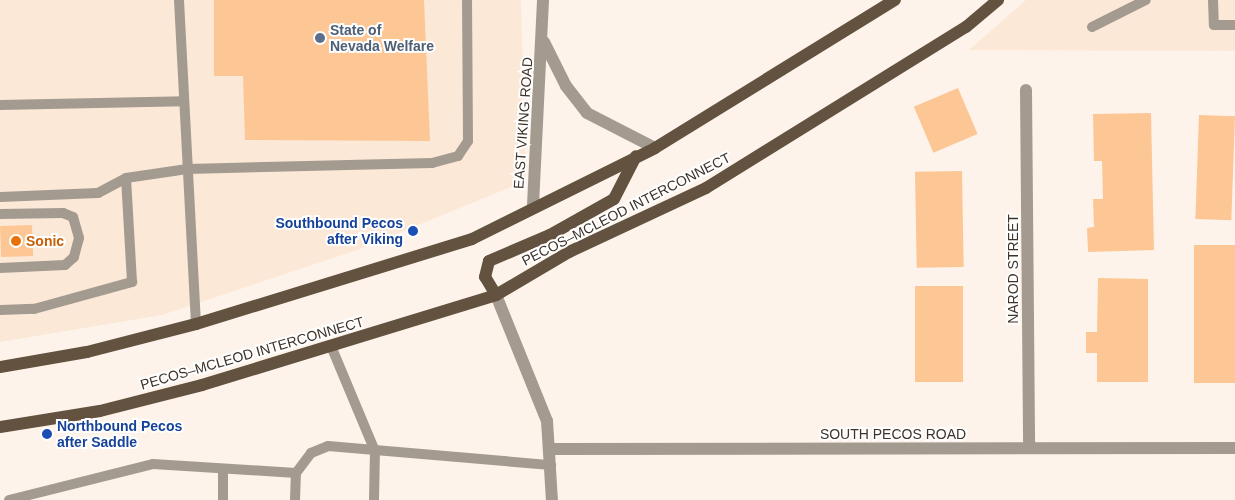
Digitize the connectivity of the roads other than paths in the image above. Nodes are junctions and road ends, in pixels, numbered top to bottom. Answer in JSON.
{"nodes":[{"id":1,"x":179,"y":0,"type":"edge"},
{"id":2,"x":467,"y":0,"type":"edge"},
{"id":3,"x":543,"y":0,"type":"edge"},
{"id":4,"x":895,"y":0,"type":"edge"},
{"id":5,"x":998,"y":0,"type":"edge"},
{"id":6,"x":1146,"y":0,"type":"edge"},
{"id":7,"x":1213,"y":0,"type":"edge"},
{"id":8,"x":1235,"y":25,"type":"edge"},
{"id":9,"x":1092,"y":27,"type":"dead end"},
{"id":10,"x":544,"y":42,"type":"junction"},
{"id":11,"x":1026,"y":90,"type":"dead end"},
{"id":12,"x":184,"y":101,"type":"junction"},
{"id":13,"x":0,"y":105,"type":"edge"},
{"id":14,"x":655,"y":148,"type":"junction"},
{"id":15,"x":636,"y":156,"type":"junction"},
{"id":16,"x":187,"y":169,"type":"junction"},
{"id":17,"x":126,"y":178,"type":"junction"},
{"id":18,"x":0,"y":197,"type":"edge"},
{"id":19,"x":533,"y":205,"type":"junction"},
{"id":20,"x":0,"y":214,"type":"edge"},
{"id":21,"x":0,"y":268,"type":"edge"},
{"id":22,"x":496,"y":295,"type":"junction"},
{"id":23,"x":0,"y":310,"type":"edge"},
{"id":24,"x":196,"y":324,"type":"junction"},
{"id":25,"x":331,"y":346,"type":"junction"},
{"id":26,"x":0,"y":367,"type":"edge"},
{"id":27,"x":0,"y":427,"type":"edge"},
{"id":28,"x":1029,"y":448,"type":"junction"},
{"id":29,"x":1235,"y":448,"type":"edge"},
{"id":30,"x":550,"y":449,"type":"junction"},
{"id":31,"x":375,"y":451,"type":"junction"},
{"id":32,"x":551,"y":465,"type":"junction"},
{"id":33,"x":223,"y":469,"type":"junction"},
{"id":34,"x":296,"y":473,"type":"junction"},
{"id":35,"x":9,"y":500,"type":"edge"},
{"id":36,"x":223,"y":500,"type":"edge"},
{"id":37,"x":295,"y":500,"type":"edge"},
{"id":38,"x":374,"y":500,"type":"edge"},
{"id":39,"x":552,"y":500,"type":"edge"}],
"edges":[{"from":1,"to":12,"type":"lane"},
{"from":2,"to":16,"type":"lane"},
{"from":3,"to":10,"type":"street","name":"EAST VIKING ROAD"},
{"from":4,"to":14,"type":"main road"},
{"from":5,"to":22,"type":"main road","name":"PECOS–MCLEOD INTERCONNECT"},
{"from":6,"to":9,"type":"lane"},
{"from":7,"to":8,"type":"lane"},
{"from":10,"to":14,"type":"street","name":"EAST VIKING ROAD"},
{"from":10,"to":19,"type":"street","name":"EAST VIKING ROAD"},
{"from":11,"to":28,"type":"street","name":"NAROD STREET"},
{"from":12,"to":13,"type":"lane"},
{"from":12,"to":16,"type":"lane"},
{"from":14,"to":15,"type":"main road"},
{"from":15,"to":19,"type":"main road"},
{"from":15,"to":22,"type":"main road"},
{"from":16,"to":17,"type":"lane"},
{"from":16,"to":24,"type":"lane"},
{"from":17,"to":18,"type":"lane"},
{"from":17,"to":23,"type":"lane"},
{"from":19,"to":24,"type":"main road"},
{"from":20,"to":21,"type":"lane"},
{"from":22,"to":25,"type":"main road","name":"PECOS–MCLEOD INTERCONNECT"},
{"from":22,"to":30,"type":"street"},
{"from":24,"to":26,"type":"main road"},
{"from":25,"to":27,"type":"main road","name":"PECOS–MCLEOD INTERCONNECT"},
{"from":25,"to":31,"type":"lane"},
{"from":28,"to":29,"type":"street","name":"SOUTH PECOS ROAD"},
{"from":28,"to":30,"type":"street","name":"SOUTH PECOS ROAD"},
{"from":30,"to":32,"type":"street"},
{"from":31,"to":32,"type":"lane"},
{"from":31,"to":34,"type":"lane"},
{"from":31,"to":38,"type":"lane"},
{"from":32,"to":39,"type":"street"},
{"from":33,"to":34,"type":"lane"},
{"from":33,"to":35,"type":"lane"},
{"from":33,"to":36,"type":"lane"},
{"from":34,"to":37,"type":"lane"}]}
